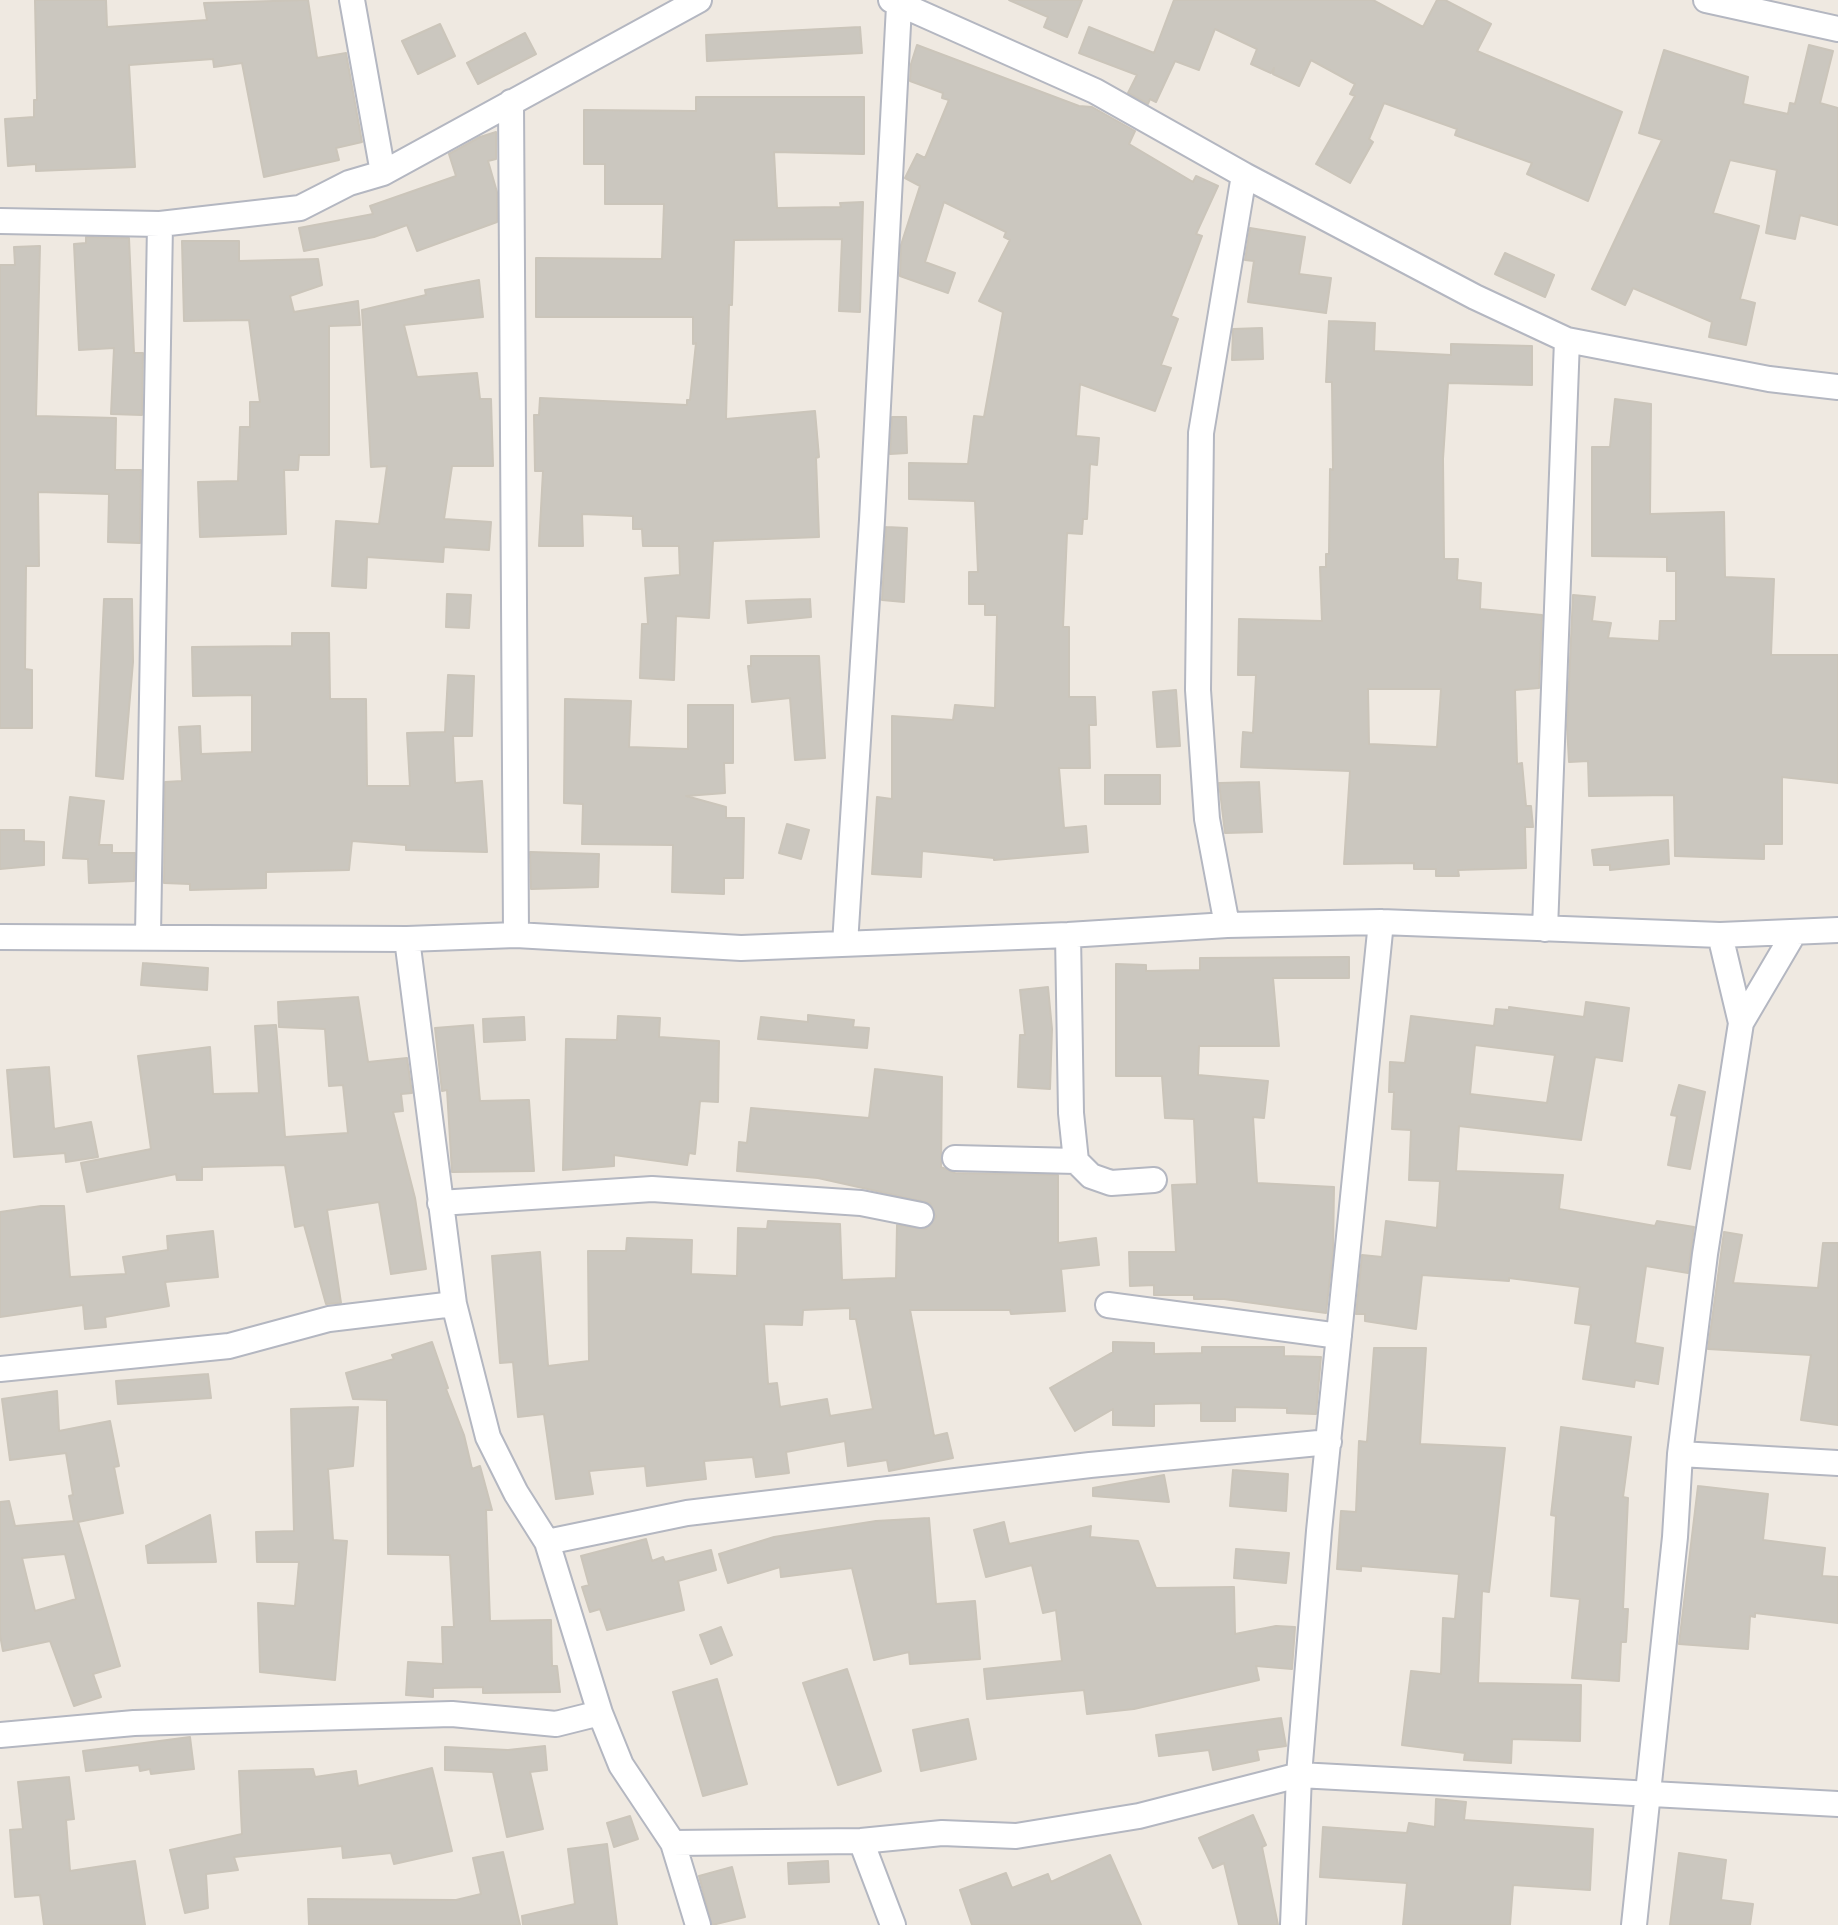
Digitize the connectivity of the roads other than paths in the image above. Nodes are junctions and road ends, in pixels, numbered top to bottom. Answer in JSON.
{"nodes":[{"id":1,"x":352,"y":0,"type":"edge"},
{"id":2,"x":699,"y":0,"type":"edge"},
{"id":3,"x":1706,"y":0,"type":"edge"},
{"id":4,"x":895,"y":3,"type":"edge"},
{"id":5,"x":1838,"y":29,"type":"edge"},
{"id":6,"x":511,"y":102,"type":"junction"},
{"id":7,"x":383,"y":173,"type":"junction"},
{"id":8,"x":1244,"y":174,"type":"junction"},
{"id":9,"x":0,"y":221,"type":"edge"},
{"id":10,"x":160,"y":224,"type":"junction"},
{"id":11,"x":1567,"y":340,"type":"junction"},
{"id":12,"x":1838,"y":387,"type":"edge"},
{"id":13,"x":1381,"y":922,"type":"junction"},
{"id":14,"x":1227,"y":925,"type":"junction"},
{"id":15,"x":1545,"y":929,"type":"junction"},
{"id":16,"x":1838,"y":930,"type":"edge"},
{"id":17,"x":1794,"y":933,"type":"junction"},
{"id":18,"x":148,"y":935,"type":"junction"},
{"id":19,"x":516,"y":935,"type":"junction"},
{"id":20,"x":1720,"y":935,"type":"junction"},
{"id":21,"x":1068,"y":936,"type":"junction"},
{"id":22,"x":0,"y":937,"type":"edge"},
{"id":23,"x":407,"y":939,"type":"junction"},
{"id":24,"x":845,"y":944,"type":"junction"},
{"id":25,"x":1741,"y":1023,"type":"junction"},
{"id":26,"x":955,"y":1158,"type":"dead end"},
{"id":27,"x":1076,"y":1161,"type":"junction"},
{"id":28,"x":1154,"y":1180,"type":"dead end"},
{"id":29,"x":440,"y":1203,"type":"junction"},
{"id":30,"x":921,"y":1214,"type":"dead end"},
{"id":31,"x":454,"y":1304,"type":"junction"},
{"id":32,"x":1108,"y":1305,"type":"dead end"},
{"id":33,"x":1339,"y":1336,"type":"junction"},
{"id":34,"x":0,"y":1370,"type":"edge"},
{"id":35,"x":1329,"y":1441,"type":"junction"},
{"id":36,"x":1681,"y":1454,"type":"junction"},
{"id":37,"x":1838,"y":1464,"type":"edge"},
{"id":38,"x":547,"y":1542,"type":"junction"},
{"id":39,"x":600,"y":1713,"type":"junction"},
{"id":40,"x":0,"y":1735,"type":"edge"},
{"id":41,"x":1299,"y":1775,"type":"junction"},
{"id":42,"x":1647,"y":1794,"type":"junction"},
{"id":43,"x":1838,"y":1804,"type":"edge"},
{"id":44,"x":861,"y":1841,"type":"junction"},
{"id":45,"x":674,"y":1843,"type":"junction"},
{"id":46,"x":698,"y":1925,"type":"edge"},
{"id":47,"x":893,"y":1925,"type":"edge"},
{"id":48,"x":1293,"y":1925,"type":"edge"},
{"id":49,"x":1634,"y":1925,"type":"edge"}],
"edges":[{"from":1,"to":7,"type":"street"},
{"from":2,"to":6,"type":"street"},
{"from":3,"to":5,"type":"street"},
{"from":4,"to":8,"type":"street"},
{"from":4,"to":24,"type":"street"},
{"from":6,"to":7,"type":"street"},
{"from":6,"to":19,"type":"street"},
{"from":7,"to":10,"type":"street"},
{"from":8,"to":11,"type":"street"},
{"from":8,"to":14,"type":"street"},
{"from":9,"to":10,"type":"street"},
{"from":10,"to":18,"type":"street"},
{"from":11,"to":12,"type":"street"},
{"from":11,"to":15,"type":"street"},
{"from":13,"to":14,"type":"street"},
{"from":13,"to":15,"type":"street"},
{"from":13,"to":33,"type":"street"},
{"from":14,"to":21,"type":"street"},
{"from":15,"to":20,"type":"street"},
{"from":16,"to":17,"type":"street"},
{"from":17,"to":20,"type":"street"},
{"from":17,"to":25,"type":"street"},
{"from":18,"to":22,"type":"street"},
{"from":18,"to":23,"type":"street"},
{"from":19,"to":23,"type":"street"},
{"from":19,"to":24,"type":"street"},
{"from":20,"to":25,"type":"street"},
{"from":21,"to":24,"type":"street"},
{"from":21,"to":27,"type":"street"},
{"from":23,"to":29,"type":"street"},
{"from":25,"to":36,"type":"street"},
{"from":26,"to":27,"type":"street"},
{"from":27,"to":28,"type":"street"},
{"from":29,"to":30,"type":"street"},
{"from":29,"to":31,"type":"street"},
{"from":31,"to":34,"type":"street"},
{"from":31,"to":38,"type":"street"},
{"from":32,"to":33,"type":"street"},
{"from":33,"to":35,"type":"street"},
{"from":35,"to":38,"type":"street"},
{"from":35,"to":41,"type":"street"},
{"from":36,"to":37,"type":"street"},
{"from":36,"to":42,"type":"street"},
{"from":38,"to":39,"type":"street"},
{"from":39,"to":40,"type":"street"},
{"from":39,"to":45,"type":"street"},
{"from":41,"to":42,"type":"street"},
{"from":41,"to":44,"type":"street"},
{"from":41,"to":48,"type":"street"},
{"from":42,"to":43,"type":"street"},
{"from":42,"to":49,"type":"street"},
{"from":44,"to":45,"type":"street"},
{"from":44,"to":47,"type":"street"},
{"from":45,"to":46,"type":"street"}]}
